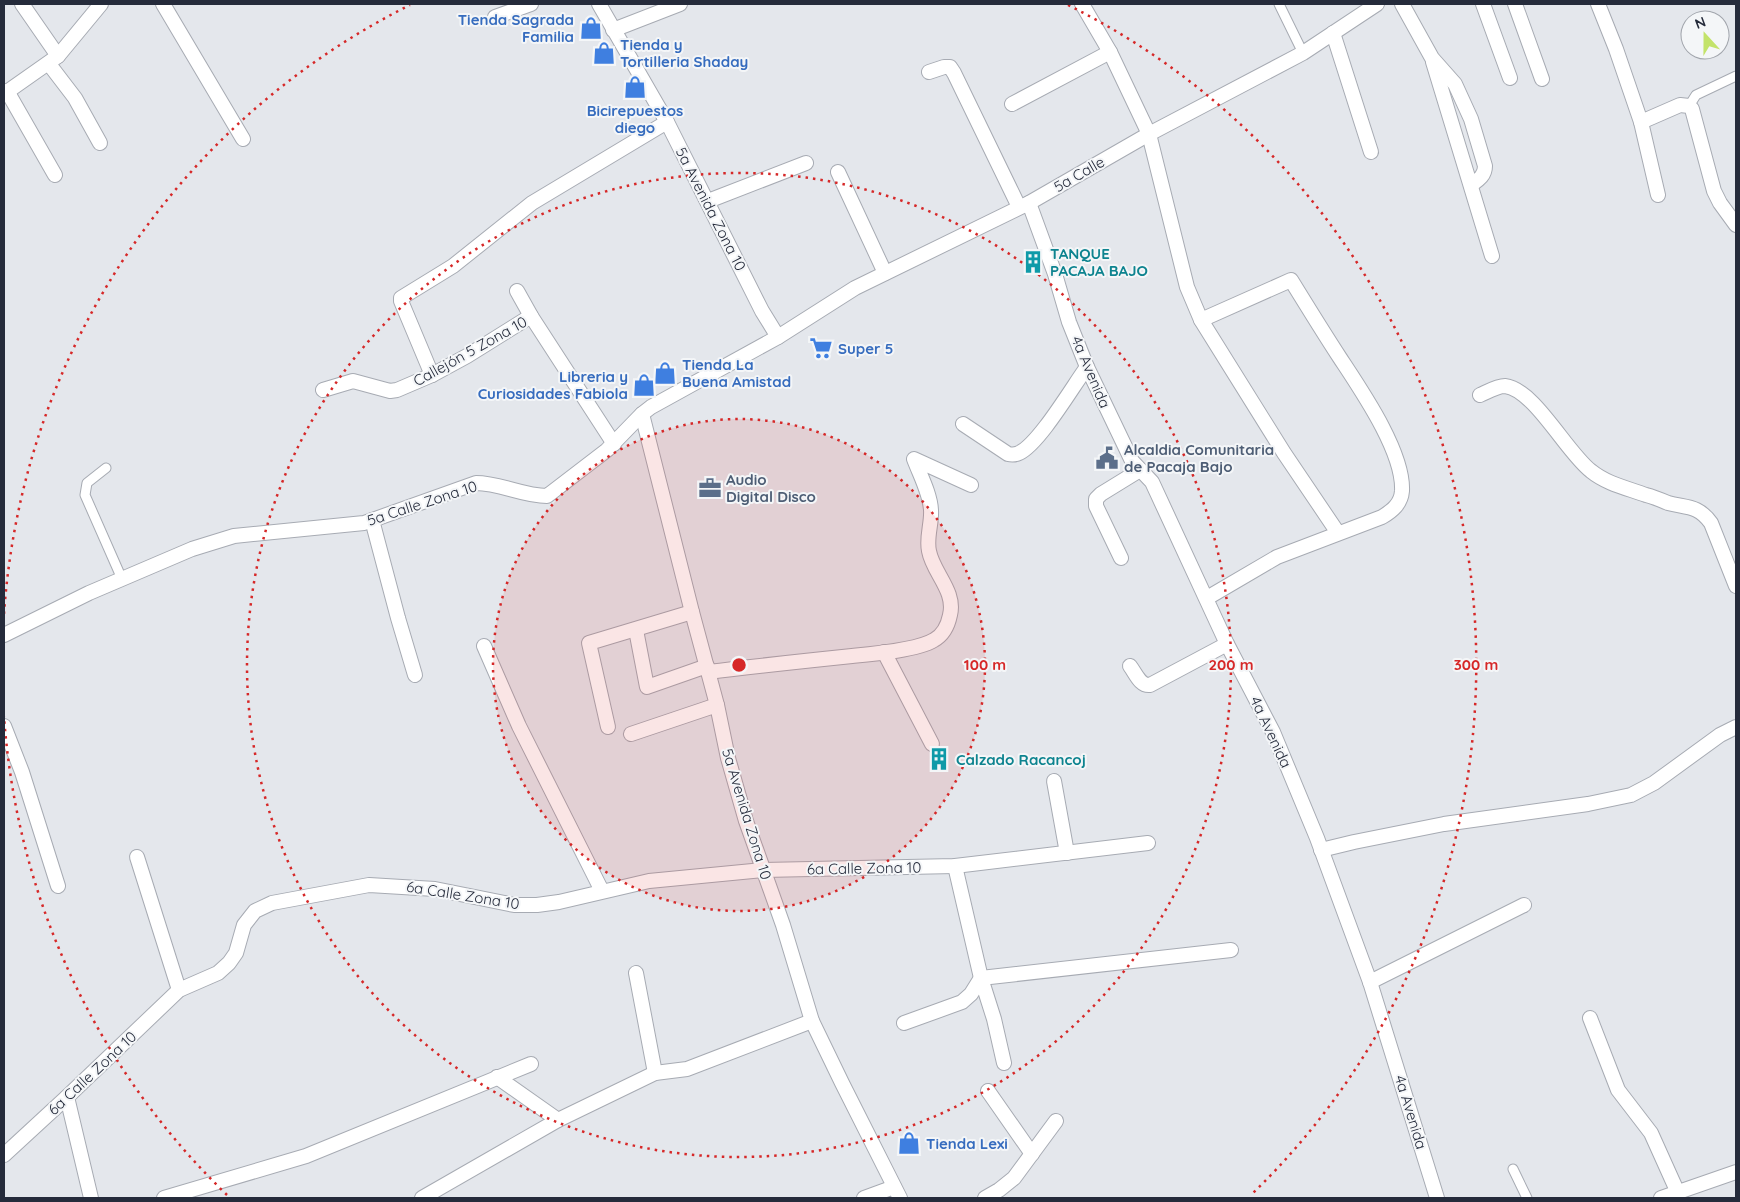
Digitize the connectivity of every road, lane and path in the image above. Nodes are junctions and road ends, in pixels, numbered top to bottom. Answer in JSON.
{"nodes":[{"id":1,"x":22,"y":4,"type":"edge"},
{"id":2,"x":101,"y":4,"type":"edge"},
{"id":3,"x":163,"y":4,"type":"edge"},
{"id":4,"x":531,"y":4,"type":"edge"},
{"id":5,"x":599,"y":4,"type":"edge"},
{"id":6,"x":680,"y":4,"type":"edge"},
{"id":7,"x":1082,"y":4,"type":"edge"},
{"id":8,"x":1279,"y":4,"type":"edge"},
{"id":9,"x":1377,"y":4,"type":"edge"},
{"id":10,"x":1402,"y":4,"type":"edge"},
{"id":11,"x":1483,"y":4,"type":"edge"},
{"id":12,"x":1515,"y":4,"type":"edge"},
{"id":13,"x":1598,"y":4,"type":"edge"},
{"id":14,"x":495,"y":17,"type":"dead end"},
{"id":15,"x":613,"y":30,"type":"junction"},
{"id":16,"x":1333,"y":33,"type":"junction"},
{"id":17,"x":1110,"y":52,"type":"junction"},
{"id":18,"x":1303,"y":53,"type":"junction"},
{"id":19,"x":1432,"y":58,"type":"junction"},
{"id":20,"x":54,"y":60,"type":"junction"},
{"id":21,"x":929,"y":72,"type":"dead end"},
{"id":22,"x":1736,"y":76,"type":"edge"},
{"id":23,"x":1510,"y":78,"type":"dead end"},
{"id":24,"x":1542,"y":79,"type":"dead end"},
{"id":25,"x":6,"y":93,"type":"edge"},
{"id":26,"x":1012,"y":104,"type":"dead end"},
{"id":27,"x":1689,"y":106,"type":"junction"},
{"id":28,"x":667,"y":122,"type":"junction"},
{"id":29,"x":1641,"y":122,"type":"junction"},
{"id":30,"x":1149,"y":134,"type":"junction"},
{"id":31,"x":243,"y":139,"type":"dead end"},
{"id":32,"x":100,"y":143,"type":"dead end"},
{"id":33,"x":1371,"y":152,"type":"dead end"},
{"id":34,"x":806,"y":163,"type":"dead end"},
{"id":35,"x":838,"y":172,"type":"dead end"},
{"id":36,"x":55,"y":175,"type":"dead end"},
{"id":37,"x":1470,"y":185,"type":"junction"},
{"id":38,"x":1658,"y":195,"type":"dead end"},
{"id":39,"x":708,"y":201,"type":"junction"},
{"id":40,"x":1024,"y":205,"type":"junction"},
{"id":41,"x":1736,"y":225,"type":"edge"},
{"id":42,"x":1492,"y":256,"type":"dead end"},
{"id":43,"x":885,"y":273,"type":"junction"},
{"id":44,"x":518,"y":291,"type":"dead end"},
{"id":45,"x":530,"y":316,"type":"junction"},
{"id":46,"x":1201,"y":320,"type":"junction"},
{"id":47,"x":778,"y":337,"type":"junction"},
{"id":48,"x":1087,"y":367,"type":"junction"},
{"id":49,"x":432,"y":374,"type":"junction"},
{"id":50,"x":323,"y":390,"type":"dead end"},
{"id":51,"x":1480,"y":395,"type":"dead end"},
{"id":52,"x":642,"y":414,"type":"junction"},
{"id":53,"x":964,"y":424,"type":"dead end"},
{"id":54,"x":614,"y":444,"type":"junction"},
{"id":55,"x":106,"y":468,"type":"dead end"},
{"id":56,"x":1140,"y":470,"type":"junction"},
{"id":57,"x":971,"y":486,"type":"dead end"},
{"id":58,"x":372,"y":520,"type":"junction"},
{"id":59,"x":1338,"y":533,"type":"junction"},
{"id":60,"x":1121,"y":558,"type":"dead end"},
{"id":61,"x":122,"y":579,"type":"junction"},
{"id":62,"x":1736,"y":586,"type":"edge"},
{"id":63,"x":1207,"y":598,"type":"junction"},
{"id":64,"x":692,"y":612,"type":"junction"},
{"id":65,"x":636,"y":630,"type":"junction"},
{"id":66,"x":4,"y":635,"type":"edge"},
{"id":67,"x":1227,"y":644,"type":"junction"},
{"id":68,"x":484,"y":646,"type":"dead end"},
{"id":69,"x":884,"y":652,"type":"junction"},
{"id":70,"x":1130,"y":666,"type":"dead end"},
{"id":71,"x":708,"y":669,"type":"junction"},
{"id":72,"x":415,"y":675,"type":"dead end"},
{"id":73,"x":717,"y":704,"type":"junction"},
{"id":74,"x":4,"y":726,"type":"edge"},
{"id":75,"x":608,"y":727,"type":"dead end"},
{"id":76,"x":1736,"y":727,"type":"edge"},
{"id":77,"x":631,"y":734,"type":"dead end"},
{"id":78,"x":932,"y":744,"type":"dead end"},
{"id":79,"x":1054,"y":781,"type":"dead end"},
{"id":80,"x":1148,"y":843,"type":"dead end"},
{"id":81,"x":1321,"y":850,"type":"junction"},
{"id":82,"x":1067,"y":853,"type":"junction"},
{"id":83,"x":137,"y":857,"type":"dead end"},
{"id":84,"x":955,"y":866,"type":"junction"},
{"id":85,"x":763,"y":870,"type":"junction"},
{"id":86,"x":58,"y":886,"type":"dead end"},
{"id":87,"x":602,"y":891,"type":"junction"},
{"id":88,"x":1524,"y":905,"type":"dead end"},
{"id":89,"x":1232,"y":950,"type":"dead end"},
{"id":90,"x":636,"y":973,"type":"dead end"},
{"id":91,"x":981,"y":978,"type":"junction"},
{"id":92,"x":1370,"y":982,"type":"junction"},
{"id":93,"x":179,"y":990,"type":"junction"},
{"id":94,"x":1590,"y":1018,"type":"dead end"},
{"id":95,"x":812,"y":1021,"type":"junction"},
{"id":96,"x":904,"y":1022,"type":"dead end"},
{"id":97,"x":1004,"y":1063,"type":"dead end"},
{"id":98,"x":531,"y":1064,"type":"dead end"},
{"id":99,"x":655,"y":1073,"type":"junction"},
{"id":100,"x":497,"y":1077,"type":"junction"},
{"id":101,"x":988,"y":1091,"type":"dead end"},
{"id":102,"x":67,"y":1097,"type":"junction"},
{"id":103,"x":558,"y":1120,"type":"junction"},
{"id":104,"x":1056,"y":1121,"type":"dead end"},
{"id":105,"x":1032,"y":1154,"type":"junction"},
{"id":106,"x":4,"y":1155,"type":"edge"},
{"id":107,"x":1513,"y":1169,"type":"dead end"},
{"id":108,"x":1736,"y":1172,"type":"edge"},
{"id":109,"x":897,"y":1193,"type":"edge"},
{"id":110,"x":1678,"y":1193,"type":"junction"},
{"id":111,"x":91,"y":1198,"type":"edge"},
{"id":112,"x":164,"y":1198,"type":"edge"},
{"id":113,"x":422,"y":1198,"type":"edge"},
{"id":114,"x":864,"y":1198,"type":"edge"},
{"id":115,"x":985,"y":1198,"type":"edge"},
{"id":116,"x":1437,"y":1198,"type":"edge"},
{"id":117,"x":1527,"y":1198,"type":"edge"},
{"id":118,"x":1661,"y":1198,"type":"edge"}],
"edges":[{"from":1,"to":20,"type":"street"},
{"from":2,"to":20,"type":"street"},
{"from":3,"to":31,"type":"street"},
{"from":4,"to":14,"type":"street"},
{"from":5,"to":15,"type":"street","name":"5a Avenida Zona 10"},
{"from":6,"to":15,"type":"street"},
{"from":7,"to":17,"type":"street"},
{"from":8,"to":18,"type":"lane"},
{"from":9,"to":16,"type":"street","name":"5a Calle"},
{"from":10,"to":19,"type":"street"},
{"from":11,"to":23,"type":"street"},
{"from":12,"to":24,"type":"street"},
{"from":13,"to":29,"type":"street"},
{"from":15,"to":28,"type":"street","name":"5a Avenida Zona 10"},
{"from":16,"to":18,"type":"street","name":"5a Calle"},
{"from":16,"to":33,"type":"street"},
{"from":17,"to":26,"type":"street"},
{"from":17,"to":30,"type":"street"},
{"from":18,"to":30,"type":"street","name":"5a Calle"},
{"from":19,"to":37,"type":"street"},
{"from":19,"to":37,"type":"street"},
{"from":20,"to":25,"type":"street"},
{"from":20,"to":32,"type":"street"},
{"from":21,"to":40,"type":"street","name":"4a Avenida"},
{"from":22,"to":27,"type":"lane"},
{"from":25,"to":36,"type":"street"},
{"from":27,"to":29,"type":"street"},
{"from":27,"to":41,"type":"street"},
{"from":28,"to":39,"type":"street","name":"5a Avenida Zona 10"},
{"from":28,"to":49,"type":"street"},
{"from":29,"to":38,"type":"street"},
{"from":30,"to":40,"type":"street","name":"5a Calle"},
{"from":30,"to":46,"type":"street"},
{"from":34,"to":39,"type":"street"},
{"from":35,"to":43,"type":"street"},
{"from":37,"to":42,"type":"street"},
{"from":39,"to":47,"type":"street","name":"5a Avenida Zona 10"},
{"from":40,"to":43,"type":"street","name":"5a Calle"},
{"from":40,"to":48,"type":"street","name":"4a Avenida"},
{"from":43,"to":47,"type":"street","name":"5a Calle"},
{"from":44,"to":45,"type":"street"},
{"from":45,"to":49,"type":"street","name":"Callejón 5 Zona 10"},
{"from":45,"to":54,"type":"street","name":"Callejón 5 Zona 10"},
{"from":46,"to":59,"type":"street"},
{"from":46,"to":59,"type":"street"},
{"from":47,"to":52,"type":"street","name":"5a Calle Zona 10"},
{"from":48,"to":53,"type":"street"},
{"from":48,"to":56,"type":"street","name":"4a Avenida"},
{"from":49,"to":50,"type":"street","name":"Callejón 5 Zona 10"},
{"from":51,"to":62,"type":"street"},
{"from":52,"to":54,"type":"street","name":"5a Calle Zona 10"},
{"from":52,"to":64,"type":"street","name":"5a Avenida Zona 10"},
{"from":54,"to":58,"type":"street","name":"5a Calle Zona 10"},
{"from":55,"to":61,"type":"lane"},
{"from":56,"to":60,"type":"street"},
{"from":56,"to":63,"type":"street","name":"4a Avenida"},
{"from":57,"to":69,"type":"street"},
{"from":58,"to":61,"type":"street","name":"5a Calle Zona 10"},
{"from":58,"to":72,"type":"street"},
{"from":59,"to":63,"type":"street"},
{"from":61,"to":66,"type":"street","name":"5a Calle Zona 10"},
{"from":63,"to":67,"type":"street","name":"4a Avenida"},
{"from":64,"to":65,"type":"street"},
{"from":64,"to":71,"type":"street","name":"5a Avenida Zona 10"},
{"from":65,"to":71,"type":"street"},
{"from":65,"to":75,"type":"street"},
{"from":67,"to":70,"type":"street"},
{"from":67,"to":81,"type":"street","name":"4a Avenida"},
{"from":68,"to":87,"type":"street"},
{"from":69,"to":71,"type":"street"},
{"from":69,"to":78,"type":"street"},
{"from":71,"to":73,"type":"street","name":"5a Avenida Zona 10"},
{"from":73,"to":77,"type":"street"},
{"from":73,"to":85,"type":"street","name":"5a Avenida Zona 10"},
{"from":74,"to":86,"type":"street"},
{"from":76,"to":81,"type":"street"},
{"from":79,"to":82,"type":"street"},
{"from":80,"to":82,"type":"street","name":"6a Calle Zona 10"},
{"from":81,"to":92,"type":"street","name":"4a Avenida"},
{"from":82,"to":84,"type":"street","name":"6a Calle Zona 10"},
{"from":83,"to":93,"type":"street"},
{"from":84,"to":85,"type":"street","name":"6a Calle Zona 10"},
{"from":84,"to":91,"type":"street"},
{"from":85,"to":87,"type":"street","name":"6a Calle Zona 10"},
{"from":85,"to":95,"type":"street","name":"5a Avenida Zona 10"},
{"from":87,"to":93,"type":"street","name":"6a Calle Zona 10"},
{"from":88,"to":92,"type":"street"},
{"from":89,"to":91,"type":"street"},
{"from":90,"to":99,"type":"street"},
{"from":91,"to":96,"type":"street"},
{"from":91,"to":97,"type":"street"},
{"from":92,"to":116,"type":"street","name":"4a Avenida"},
{"from":93,"to":102,"type":"street","name":"6a Calle Zona 10"},
{"from":94,"to":110,"type":"street"},
{"from":95,"to":99,"type":"street"},
{"from":95,"to":109,"type":"street","name":"5a Avenida Zona 10"},
{"from":98,"to":100,"type":"street"},
{"from":99,"to":103,"type":"street"},
{"from":100,"to":103,"type":"street"},
{"from":100,"to":112,"type":"street"},
{"from":101,"to":105,"type":"street"},
{"from":102,"to":106,"type":"street","name":"6a Calle Zona 10"},
{"from":102,"to":111,"type":"street"},
{"from":103,"to":113,"type":"street"},
{"from":104,"to":105,"type":"street"},
{"from":105,"to":115,"type":"street"},
{"from":107,"to":117,"type":"lane"},
{"from":108,"to":110,"type":"street"},
{"from":109,"to":114,"type":"street"},
{"from":110,"to":118,"type":"street"}]}
